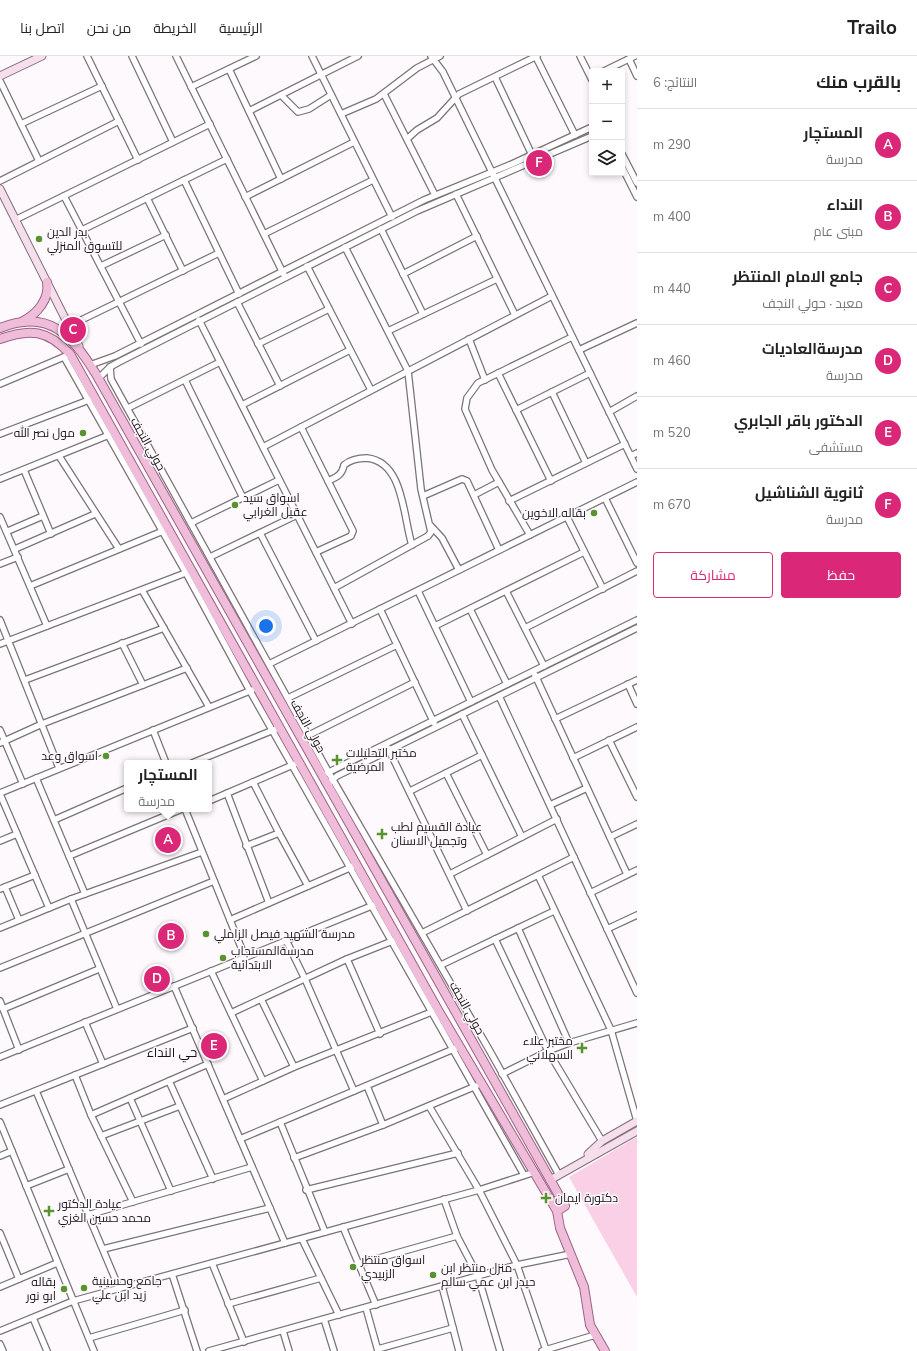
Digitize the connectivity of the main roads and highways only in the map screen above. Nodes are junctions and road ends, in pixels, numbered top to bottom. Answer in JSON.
{"nodes":[{"id":1,"x":47,"y":282,"type":"road end"},
{"id":2,"x":21,"y":322,"type":"junction"},
{"id":3,"x":0,"y":328,"type":"edge"},
{"id":4,"x":0,"y":339,"type":"edge"},
{"id":5,"x":240,"y":630,"type":"junction"},
{"id":6,"x":229,"y":634,"type":"junction"},
{"id":7,"x":250,"y":649,"type":"junction"},
{"id":8,"x":240,"y":655,"type":"junction"},
{"id":9,"x":557,"y":1211,"type":"junction"},
{"id":10,"x":605,"y":1351,"type":"edge"}],
"edges":[{"from":1,"to":2,"type":"main road"},
{"from":2,"to":3,"type":"main road","name":"حولي النجف"},
{"from":2,"to":5,"type":"main road","name":"حولي النجف"},
{"from":4,"to":6,"type":"main road","name":"حولي النجف"},
{"from":5,"to":6,"type":"main road"},
{"from":5,"to":7,"type":"main road","name":"حولي النجف"},
{"from":6,"to":8,"type":"main road","name":"حولي النجف"},
{"from":7,"to":8,"type":"main road"},
{"from":7,"to":9,"type":"main road","name":"حولي النجف"},
{"from":8,"to":9,"type":"main road","name":"حولي النجف"},
{"from":9,"to":10,"type":"main road","name":"حولي النجف"}]}
